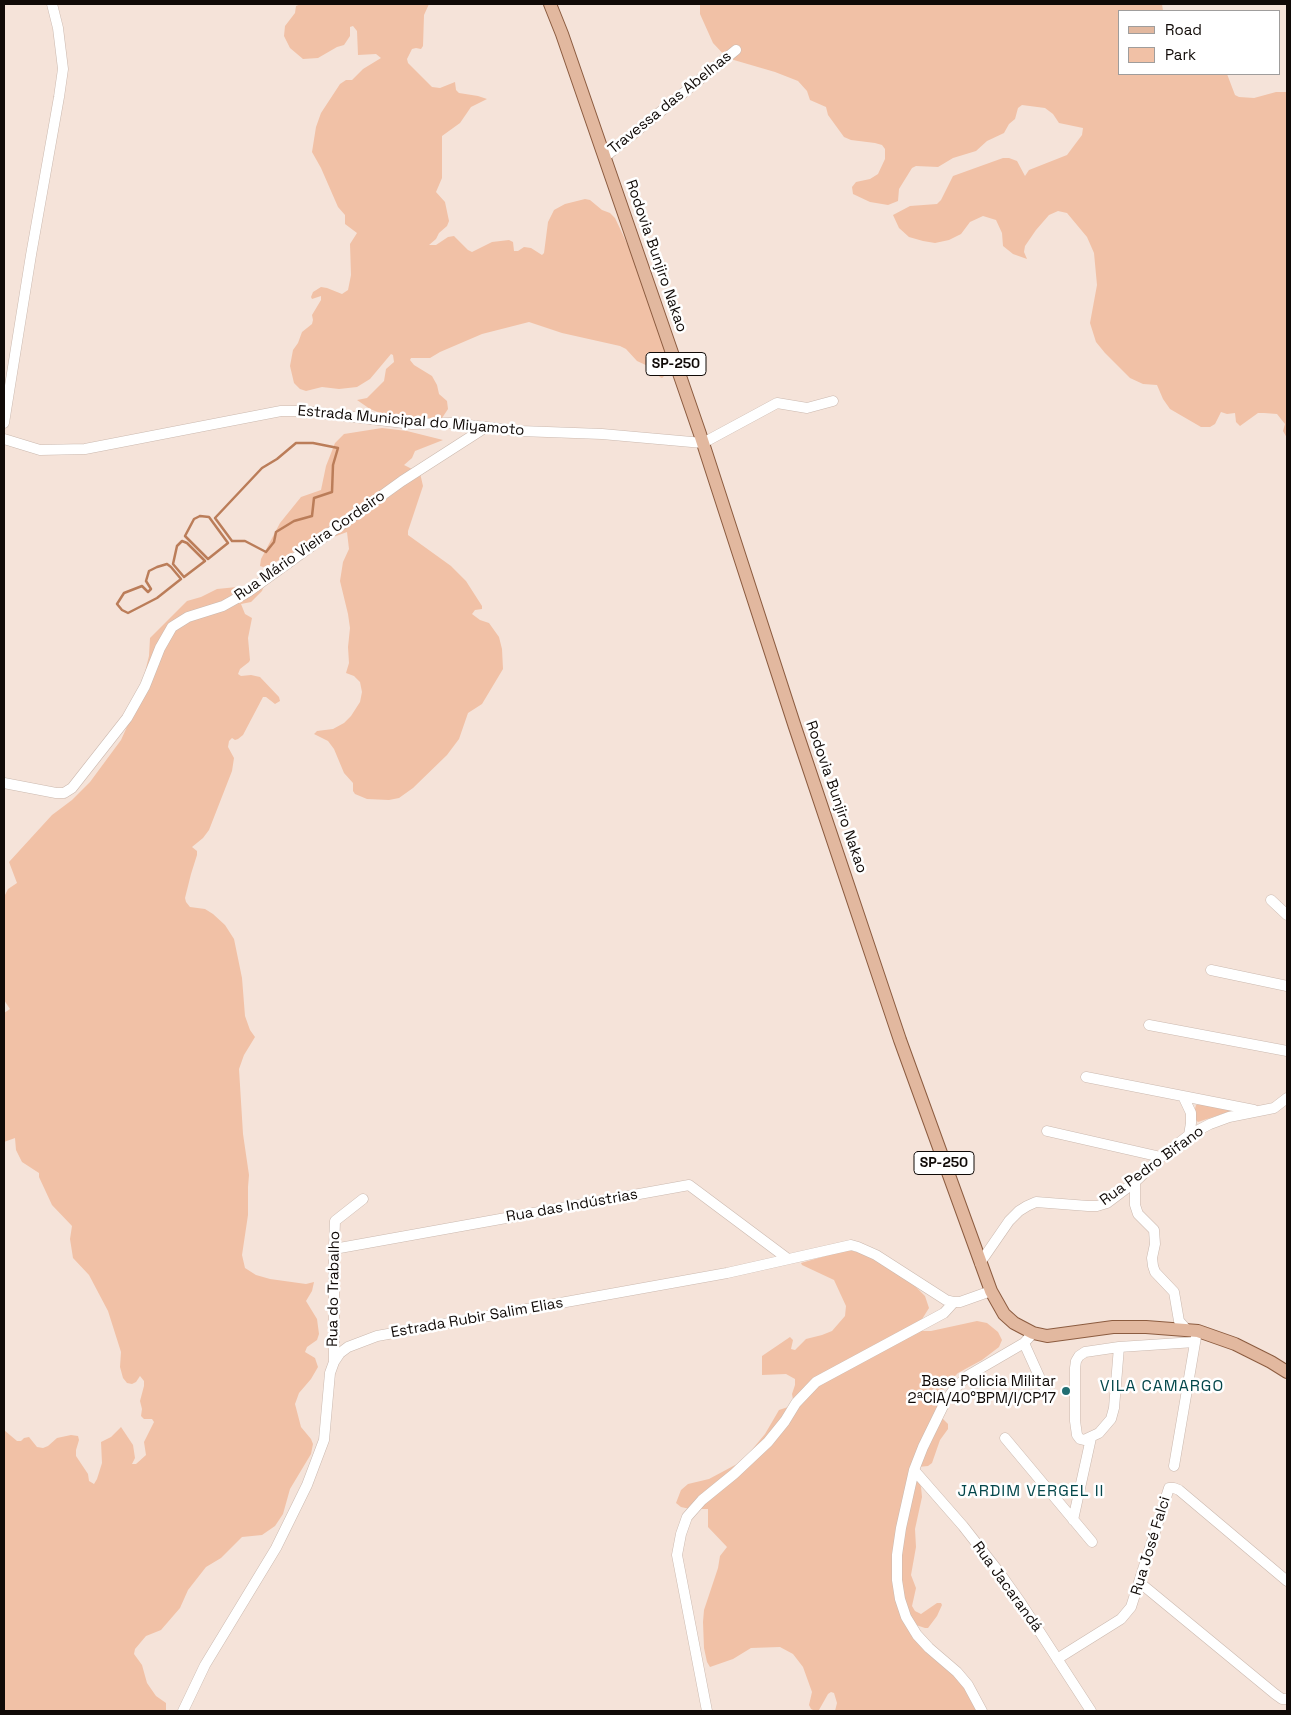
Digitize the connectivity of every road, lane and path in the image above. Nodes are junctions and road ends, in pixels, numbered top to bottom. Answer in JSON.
{"nodes":[{"id":1,"x":52,"y":4,"type":"edge"},
{"id":2,"x":550,"y":4,"type":"edge"},
{"id":3,"x":736,"y":50,"type":"dead end"},
{"id":4,"x":605,"y":157,"type":"junction"},
{"id":5,"x":833,"y":400,"type":"dead end"},
{"id":6,"x":4,"y":423,"type":"edge"},
{"id":7,"x":486,"y":427,"type":"junction"},
{"id":8,"x":4,"y":439,"type":"edge"},
{"id":9,"x":703,"y":443,"type":"junction"},
{"id":10,"x":4,"y":783,"type":"edge"},
{"id":11,"x":1271,"y":900,"type":"dead end"},
{"id":12,"x":1287,"y":914,"type":"edge"},
{"id":13,"x":1211,"y":970,"type":"dead end"},
{"id":14,"x":1287,"y":986,"type":"edge"},
{"id":15,"x":1149,"y":1025,"type":"dead end"},
{"id":16,"x":1287,"y":1051,"type":"edge"},
{"id":17,"x":1086,"y":1077,"type":"dead end"},
{"id":18,"x":1182,"y":1096,"type":"junction"},
{"id":19,"x":1287,"y":1098,"type":"edge"},
{"id":20,"x":1262,"y":1112,"type":"junction"},
{"id":21,"x":1048,"y":1131,"type":"dead end"},
{"id":22,"x":1189,"y":1135,"type":"junction"},
{"id":23,"x":1161,"y":1157,"type":"junction"},
{"id":24,"x":1134,"y":1182,"type":"junction"},
{"id":25,"x":363,"y":1199,"type":"dead end"},
{"id":26,"x":334,"y":1249,"type":"junction"},
{"id":27,"x":788,"y":1259,"type":"junction"},
{"id":28,"x":980,"y":1263,"type":"junction"},
{"id":29,"x":991,"y":1292,"type":"junction"},
{"id":30,"x":954,"y":1302,"type":"junction"},
{"id":31,"x":1033,"y":1333,"type":"junction"},
{"id":32,"x":1193,"y":1334,"type":"junction"},
{"id":33,"x":1024,"y":1343,"type":"junction"},
{"id":34,"x":1119,"y":1347,"type":"junction"},
{"id":35,"x":334,"y":1362,"type":"junction"},
{"id":36,"x":1287,"y":1372,"type":"edge"},
{"id":37,"x":1047,"y":1394,"type":"dead end"},
{"id":38,"x":1005,"y":1438,"type":"dead end"},
{"id":39,"x":1091,"y":1438,"type":"junction"},
{"id":40,"x":1174,"y":1466,"type":"dead end"},
{"id":41,"x":914,"y":1470,"type":"junction"},
{"id":42,"x":1073,"y":1520,"type":"junction"},
{"id":43,"x":1092,"y":1542,"type":"dead end"},
{"id":44,"x":1287,"y":1581,"type":"edge"},
{"id":45,"x":1139,"y":1582,"type":"junction"},
{"id":46,"x":1057,"y":1659,"type":"junction"},
{"id":47,"x":1287,"y":1699,"type":"edge"},
{"id":48,"x":183,"y":1711,"type":"edge"},
{"id":49,"x":707,"y":1711,"type":"edge"},
{"id":50,"x":982,"y":1711,"type":"edge"},
{"id":51,"x":1091,"y":1711,"type":"edge"}],
"edges":[{"from":1,"to":6,"type":"street"},
{"from":2,"to":4,"type":"main road","name":"Rodovia Bunjiro Nakao","number":"SP-250"},
{"from":3,"to":4,"type":"street","name":"Travessa das Abelhas"},
{"from":4,"to":9,"type":"main road","name":"Rodovia Bunjiro Nakao","number":"SP-250"},
{"from":5,"to":9,"type":"street"},
{"from":7,"to":8,"type":"street","name":"Estrada Municipal do Miyamoto"},
{"from":7,"to":9,"type":"street","name":"Estrada Municipal do Miyamoto"},
{"from":7,"to":10,"type":"street","name":"Rua Mário Vieira Cordeiro"},
{"from":9,"to":28,"type":"main road","name":"Rodovia Bunjiro Nakao","number":"SP-250"},
{"from":11,"to":12,"type":"street"},
{"from":13,"to":14,"type":"street"},
{"from":15,"to":16,"type":"street"},
{"from":17,"to":18,"type":"street"},
{"from":18,"to":20,"type":"street"},
{"from":18,"to":22,"type":"street"},
{"from":19,"to":20,"type":"street","name":"Rua Pedro Bifano"},
{"from":20,"to":22,"type":"street","name":"Rua Pedro Bifano"},
{"from":21,"to":23,"type":"street"},
{"from":22,"to":23,"type":"street","name":"Rua Pedro Bifano"},
{"from":23,"to":24,"type":"street","name":"Rua Pedro Bifano"},
{"from":24,"to":28,"type":"street","name":"Rua Pedro Bifano"},
{"from":24,"to":32,"type":"street"},
{"from":25,"to":26,"type":"street","name":"Rua do Trabalho"},
{"from":26,"to":27,"type":"street","name":"Rua das Indústrias"},
{"from":26,"to":35,"type":"street","name":"Rua do Trabalho"},
{"from":27,"to":30,"type":"street","name":"Estrada Rubir Salim Elias"},
{"from":27,"to":35,"type":"street","name":"Estrada Rubir Salim Elias"},
{"from":28,"to":29,"type":"main road","name":"Rodovia Bunjiro Nakao","number":"SP-250"},
{"from":29,"to":30,"type":"street"},
{"from":29,"to":31,"type":"main road","name":"Rodovia Bunjiro Nakao","number":"SP-250"},
{"from":30,"to":49,"type":"street"},
{"from":31,"to":32,"type":"main road","name":"Rodovia Bunjiro Nakao","number":"SP-250"},
{"from":31,"to":33,"type":"street"},
{"from":32,"to":34,"type":"street"},
{"from":32,"to":36,"type":"main road","name":"Rodovia Bunjiro Nakao","number":"SP-250"},
{"from":32,"to":40,"type":"street"},
{"from":33,"to":37,"type":"street"},
{"from":33,"to":41,"type":"street"},
{"from":34,"to":39,"type":"street"},
{"from":34,"to":39,"type":"street"},
{"from":35,"to":48,"type":"street"},
{"from":38,"to":42,"type":"street"},
{"from":39,"to":42,"type":"street"},
{"from":41,"to":46,"type":"street","name":"Rua Jacarandá"},
{"from":41,"to":50,"type":"street"},
{"from":42,"to":43,"type":"street"},
{"from":44,"to":45,"type":"street","name":"Rua José Falci"},
{"from":45,"to":46,"type":"street","name":"Rua José Falci"},
{"from":45,"to":47,"type":"street"},
{"from":46,"to":51,"type":"street","name":"Rua Jacarandá"}]}
